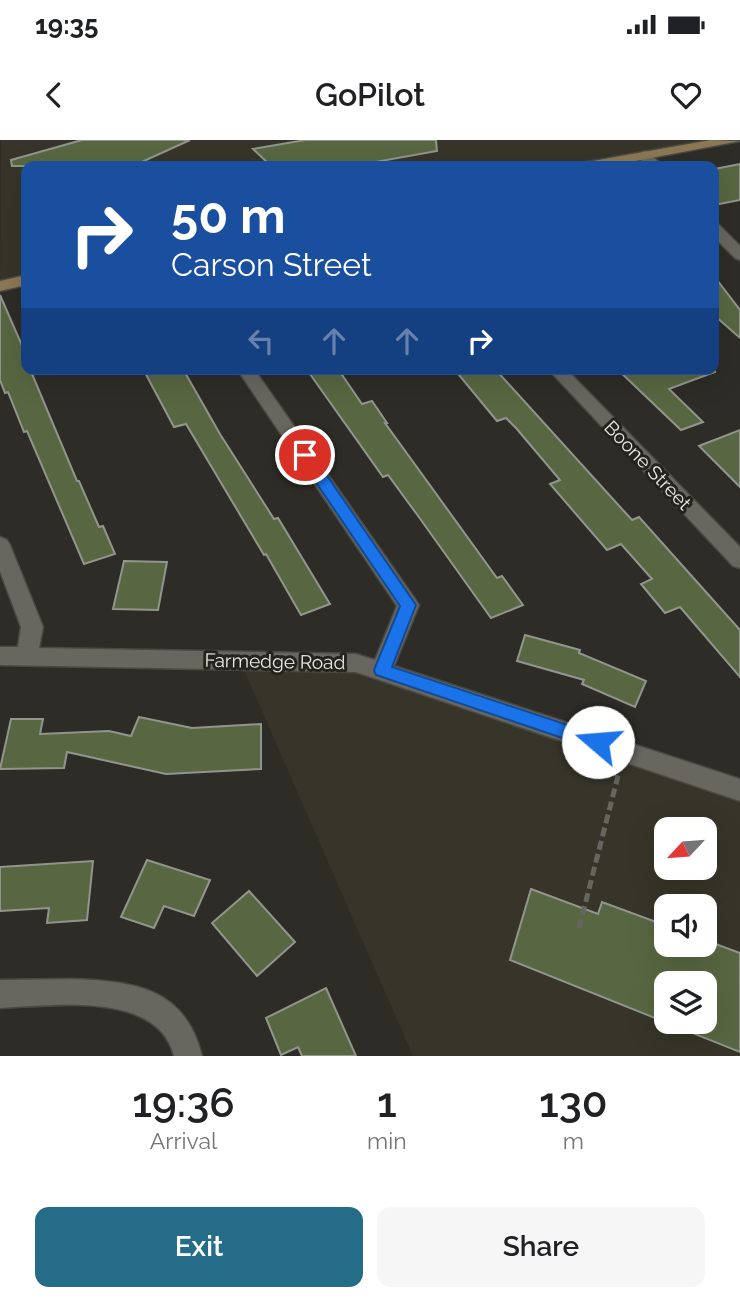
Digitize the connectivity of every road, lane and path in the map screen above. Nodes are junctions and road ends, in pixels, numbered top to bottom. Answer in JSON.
{"nodes":[{"id":1,"x":734,"y":140,"type":"edge"},
{"id":2,"x":644,"y":155,"type":"junction"},
{"id":3,"x":613,"y":161,"type":"edge"},
{"id":4,"x":650,"y":161,"type":"edge"},
{"id":5,"x":719,"y":233,"type":"edge"},
{"id":6,"x":740,"y":255,"type":"edge"},
{"id":7,"x":21,"y":281,"type":"edge"},
{"id":8,"x":0,"y":286,"type":"edge"},
{"id":9,"x":249,"y":375,"type":"edge"},
{"id":10,"x":561,"y":375,"type":"edge"},
{"id":11,"x":0,"y":545,"type":"edge"},
{"id":12,"x":740,"y":560,"type":"edge"},
{"id":13,"x":0,"y":656,"type":"edge"},
{"id":14,"x":27,"y":656,"type":"junction"},
{"id":15,"x":382,"y":670,"type":"junction"},
{"id":16,"x":624,"y":751,"type":"junction"},
{"id":17,"x":740,"y":790,"type":"edge"},
{"id":18,"x":579,"y":928,"type":"dead end"},
{"id":19,"x":0,"y":994,"type":"edge"},
{"id":20,"x":188,"y":1056,"type":"edge"}],
"edges":[{"from":1,"to":2,"type":"main road"},
{"from":2,"to":3,"type":"main road"},
{"from":2,"to":4,"type":"street"},
{"from":5,"to":6,"type":"street"},
{"from":7,"to":8,"type":"main road"},
{"from":9,"to":15,"type":"street"},
{"from":10,"to":12,"type":"street","name":"Boone Street"},
{"from":11,"to":14,"type":"street"},
{"from":13,"to":14,"type":"street","name":"Farmedge Road"},
{"from":14,"to":15,"type":"street","name":"Farmedge Road"},
{"from":15,"to":16,"type":"street","name":"Farmedge Road"},
{"from":16,"to":17,"type":"street","name":"Farmedge Road"},
{"from":16,"to":18,"type":"path"},
{"from":19,"to":20,"type":"street"}]}
